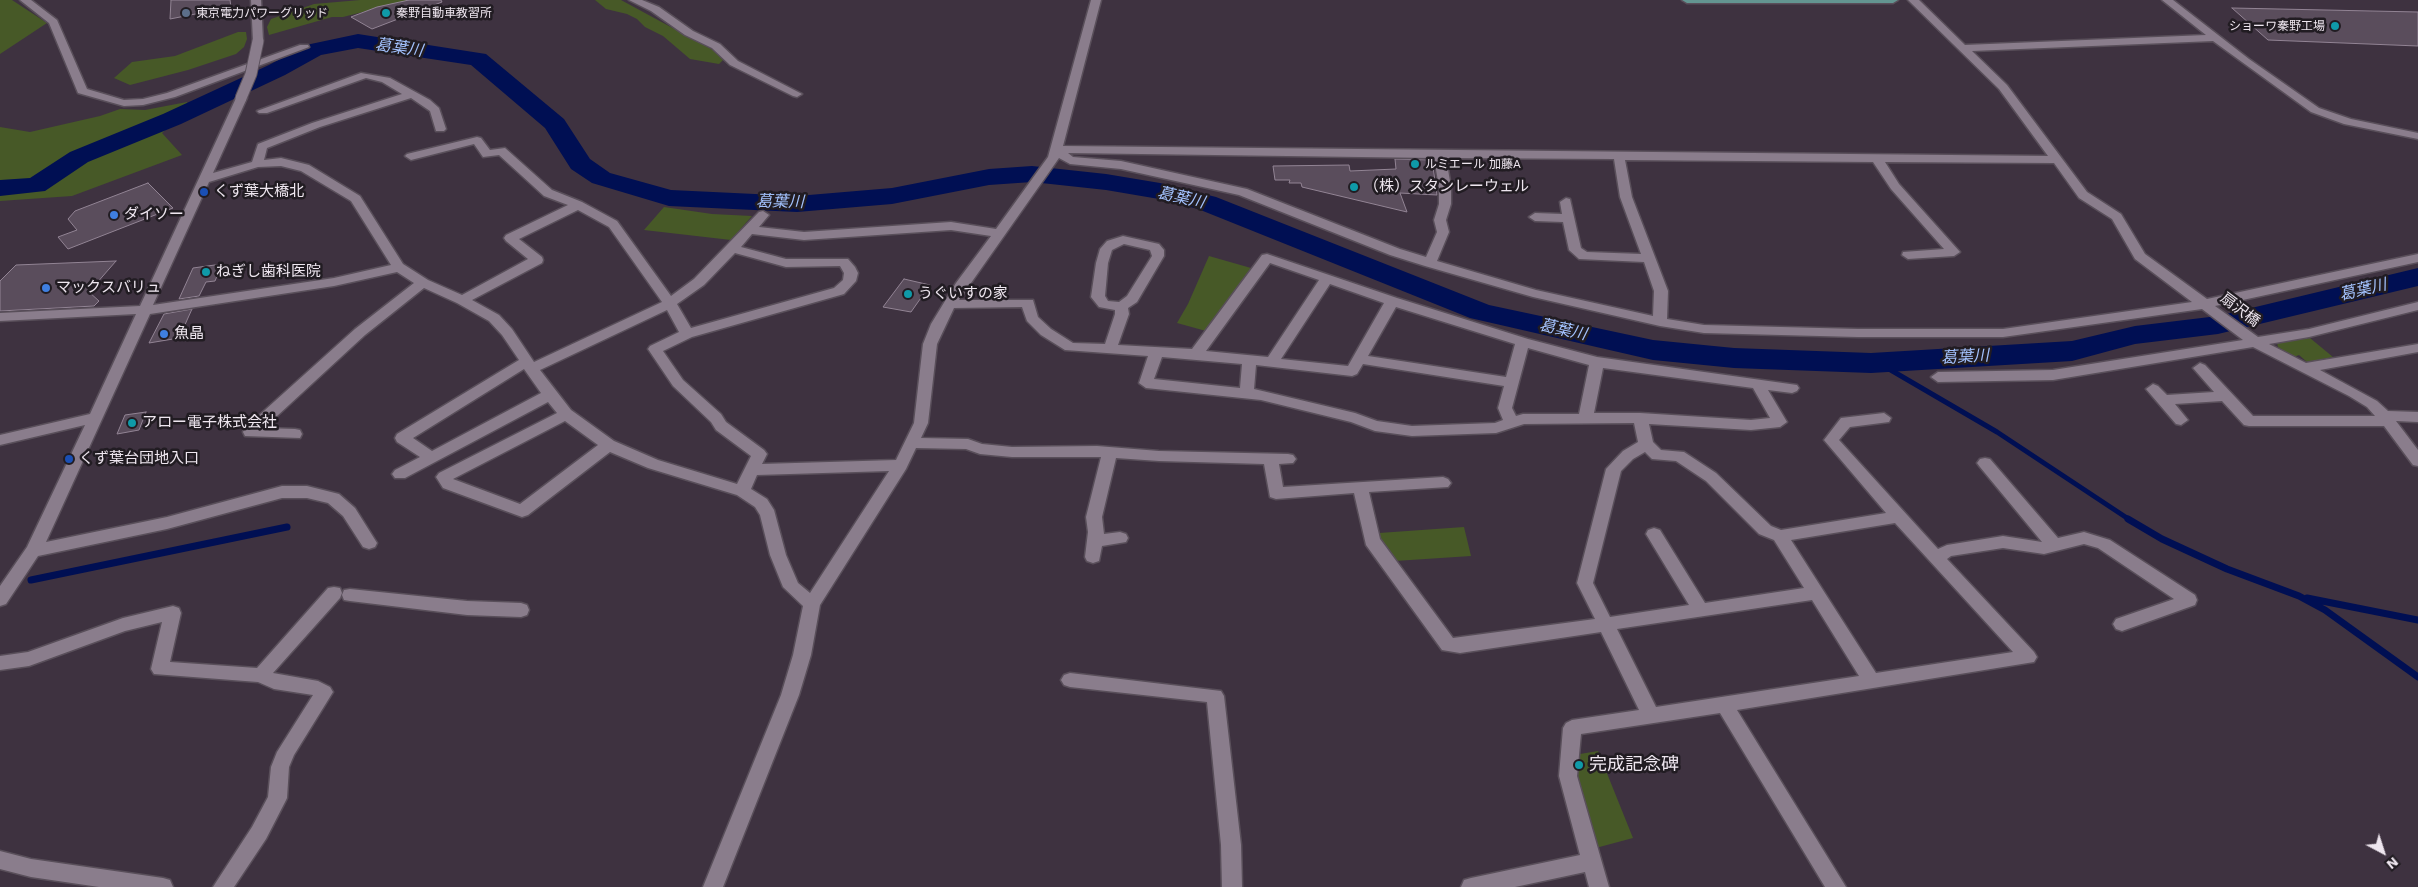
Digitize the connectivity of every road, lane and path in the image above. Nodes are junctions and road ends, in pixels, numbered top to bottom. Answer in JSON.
{"nodes":[{"id":1,"x":25,"y":0,"type":"edge"},
{"id":2,"x":256,"y":0,"type":"edge"},
{"id":3,"x":634,"y":0,"type":"edge"},
{"id":4,"x":1096,"y":0,"type":"edge"},
{"id":5,"x":1687,"y":0,"type":"edge"},
{"id":6,"x":1893,"y":0,"type":"edge"},
{"id":7,"x":1913,"y":0,"type":"edge"},
{"id":8,"x":2167,"y":0,"type":"edge"},
{"id":9,"x":2216,"y":38,"type":"junction"},
{"id":10,"x":304,"y":47,"type":"dead end"},
{"id":11,"x":1962,"y":48,"type":"junction"},
{"id":12,"x":796,"y":94,"type":"dead end"},
{"id":13,"x":409,"y":95,"type":"junction"},
{"id":14,"x":263,"y":111,"type":"dead end"},
{"id":15,"x":440,"y":129,"type":"dead end"},
{"id":16,"x":2418,"y":136,"type":"edge"},
{"id":17,"x":1054,"y":153,"type":"junction"},
{"id":18,"x":1439,"y":154,"type":"junction"},
{"id":19,"x":411,"y":156,"type":"dead end"},
{"id":20,"x":1619,"y":156,"type":"junction"},
{"id":21,"x":1877,"y":159,"type":"junction"},
{"id":22,"x":2057,"y":160,"type":"junction"},
{"id":23,"x":257,"y":164,"type":"junction"},
{"id":24,"x":205,"y":179,"type":"junction"},
{"id":25,"x":1566,"y":202,"type":"dead end"},
{"id":26,"x":578,"y":205,"type":"junction"},
{"id":27,"x":1444,"y":209,"type":"junction"},
{"id":28,"x":1458,"y":211,"type":"dead end"},
{"id":29,"x":763,"y":215,"type":"dead end"},
{"id":30,"x":1536,"y":217,"type":"dead end"},
{"id":31,"x":1569,"y":218,"type":"junction"},
{"id":32,"x":748,"y":230,"type":"junction"},
{"id":33,"x":998,"y":234,"type":"junction"},
{"id":34,"x":734,"y":249,"type":"junction"},
{"id":35,"x":1908,"y":254,"type":"dead end"},
{"id":36,"x":1649,"y":258,"type":"junction"},
{"id":37,"x":2418,"y":258,"type":"edge"},
{"id":38,"x":1430,"y":263,"type":"junction"},
{"id":39,"x":398,"y":267,"type":"junction"},
{"id":40,"x":1327,"y":279,"type":"junction"},
{"id":41,"x":423,"y":284,"type":"junction"},
{"id":42,"x":462,"y":300,"type":"junction"},
{"id":43,"x":1392,"y":301,"type":"junction"},
{"id":44,"x":670,"y":303,"type":"junction"},
{"id":45,"x":951,"y":304,"type":"junction"},
{"id":46,"x":2205,"y":304,"type":"junction"},
{"id":47,"x":1121,"y":306,"type":"junction"},
{"id":48,"x":2418,"y":306,"type":"edge"},
{"id":49,"x":144,"y":310,"type":"junction"},
{"id":50,"x":0,"y":317,"type":"edge"},
{"id":51,"x":1660,"y":322,"type":"junction"},
{"id":52,"x":687,"y":334,"type":"junction"},
{"id":53,"x":1523,"y":342,"type":"junction"},
{"id":54,"x":2256,"y":343,"type":"junction"},
{"id":55,"x":2418,"y":348,"type":"edge"},
{"id":56,"x":1110,"y":349,"type":"junction"},
{"id":57,"x":1156,"y":352,"type":"junction"},
{"id":58,"x":1196,"y":354,"type":"junction"},
{"id":59,"x":1358,"y":360,"type":"junction"},
{"id":60,"x":1249,"y":361,"type":"junction"},
{"id":61,"x":1596,"y":362,"type":"junction"},
{"id":62,"x":1271,"y":363,"type":"junction"},
{"id":63,"x":528,"y":365,"type":"junction"},
{"id":64,"x":2200,"y":368,"type":"dead end"},
{"id":65,"x":2304,"y":368,"type":"junction"},
{"id":66,"x":1938,"y":377,"type":"dead end"},
{"id":67,"x":1511,"y":382,"type":"junction"},
{"id":68,"x":1758,"y":385,"type":"junction"},
{"id":69,"x":1792,"y":388,"type":"dead end"},
{"id":70,"x":2153,"y":389,"type":"dead end"},
{"id":71,"x":1246,"y":393,"type":"junction"},
{"id":72,"x":550,"y":395,"type":"junction"},
{"id":73,"x":2226,"y":396,"type":"junction"},
{"id":74,"x":2163,"y":400,"type":"junction"},
{"id":75,"x":566,"y":414,"type":"junction"},
{"id":76,"x":1586,"y":417,"type":"junction"},
{"id":77,"x":2418,"y":417,"type":"edge"},
{"id":78,"x":95,"y":418,"type":"junction"},
{"id":79,"x":1640,"y":418,"type":"junction"},
{"id":80,"x":1884,"y":418,"type":"dead end"},
{"id":81,"x":2386,"y":418,"type":"junction"},
{"id":82,"x":2182,"y":420,"type":"dead end"},
{"id":83,"x":1511,"y":421,"type":"junction"},
{"id":84,"x":295,"y":434,"type":"dead end"},
{"id":85,"x":0,"y":440,"type":"edge"},
{"id":86,"x":913,"y":443,"type":"junction"},
{"id":87,"x":1646,"y":444,"type":"junction"},
{"id":88,"x":609,"y":445,"type":"junction"},
{"id":89,"x":1110,"y":452,"type":"junction"},
{"id":90,"x":431,"y":457,"type":"junction"},
{"id":91,"x":1271,"y":459,"type":"junction"},
{"id":92,"x":1288,"y":459,"type":"dead end"},
{"id":93,"x":2418,"y":461,"type":"edge"},
{"id":94,"x":1985,"y":464,"type":"dead end"},
{"id":95,"x":901,"y":465,"type":"junction"},
{"id":96,"x":752,"y":470,"type":"junction"},
{"id":97,"x":400,"y":474,"type":"dead end"},
{"id":98,"x":1443,"y":483,"type":"dead end"},
{"id":99,"x":1360,"y":487,"type":"junction"},
{"id":100,"x":742,"y":491,"type":"junction"},
{"id":101,"x":1899,"y":517,"type":"junction"},
{"id":102,"x":1654,"y":534,"type":"dead end"},
{"id":103,"x":1780,"y":536,"type":"junction"},
{"id":104,"x":1120,"y":538,"type":"dead end"},
{"id":105,"x":369,"y":543,"type":"dead end"},
{"id":106,"x":2054,"y":545,"type":"junction"},
{"id":107,"x":33,"y":551,"type":"junction"},
{"id":108,"x":1937,"y":557,"type":"junction"},
{"id":109,"x":3,"y":591,"type":"edge"},
{"id":110,"x":1817,"y":593,"type":"junction"},
{"id":111,"x":812,"y":604,"type":"junction"},
{"id":112,"x":521,"y":610,"type":"dead end"},
{"id":113,"x":1701,"y":612,"type":"junction"},
{"id":114,"x":2122,"y":624,"type":"dead end"},
{"id":115,"x":1606,"y":625,"type":"junction"},
{"id":116,"x":0,"y":663,"type":"edge"},
{"id":117,"x":262,"y":676,"type":"junction"},
{"id":118,"x":1070,"y":680,"type":"dead end"},
{"id":119,"x":1871,"y":681,"type":"junction"},
{"id":120,"x":1724,"y":704,"type":"junction"},
{"id":121,"x":1651,"y":715,"type":"junction"},
{"id":122,"x":0,"y":860,"type":"edge"},
{"id":123,"x":1590,"y":862,"type":"junction"},
{"id":124,"x":161,"y":887,"type":"edge"},
{"id":125,"x":223,"y":887,"type":"edge"},
{"id":126,"x":713,"y":887,"type":"edge"},
{"id":127,"x":1232,"y":887,"type":"edge"},
{"id":128,"x":1471,"y":887,"type":"edge"},
{"id":129,"x":1599,"y":887,"type":"edge"},
{"id":130,"x":1836,"y":887,"type":"edge"}],
"edges":[{"from":1,"to":10,"type":"street"},
{"from":2,"to":24,"type":"street","bridge":true},
{"from":3,"to":12,"type":"street"},
{"from":4,"to":17,"type":"street"},
{"from":5,"to":6,"type":"main road"},
{"from":7,"to":11,"type":"street","name":"扇沢橋"},
{"from":8,"to":9,"type":"street"},
{"from":9,"to":11,"type":"street"},
{"from":9,"to":16,"type":"street"},
{"from":11,"to":22,"type":"street","name":"扇沢橋"},
{"from":13,"to":14,"type":"street"},
{"from":13,"to":15,"type":"street"},
{"from":13,"to":23,"type":"street"},
{"from":17,"to":18,"type":"street"},
{"from":17,"to":33,"type":"street"},
{"from":17,"to":38,"type":"street"},
{"from":18,"to":20,"type":"street"},
{"from":18,"to":27,"type":"street"},
{"from":19,"to":26,"type":"street"},
{"from":20,"to":21,"type":"street"},
{"from":20,"to":36,"type":"street"},
{"from":21,"to":22,"type":"street"},
{"from":21,"to":35,"type":"street"},
{"from":22,"to":46,"type":"street","name":"扇沢橋"},
{"from":23,"to":24,"type":"street"},
{"from":23,"to":39,"type":"street"},
{"from":24,"to":49,"type":"street"},
{"from":25,"to":31,"type":"street"},
{"from":26,"to":42,"type":"street"},
{"from":26,"to":44,"type":"street"},
{"from":27,"to":28,"type":"street"},
{"from":27,"to":38,"type":"street"},
{"from":29,"to":32,"type":"street"},
{"from":30,"to":31,"type":"street"},
{"from":31,"to":36,"type":"street"},
{"from":32,"to":33,"type":"street"},
{"from":32,"to":34,"type":"street"},
{"from":33,"to":45,"type":"street"},
{"from":34,"to":44,"type":"street"},
{"from":34,"to":52,"type":"street"},
{"from":36,"to":51,"type":"street"},
{"from":37,"to":46,"type":"street"},
{"from":38,"to":51,"type":"street"},
{"from":39,"to":41,"type":"street"},
{"from":39,"to":49,"type":"street"},
{"from":40,"to":43,"type":"street"},
{"from":40,"to":58,"type":"street"},
{"from":40,"to":62,"type":"street"},
{"from":41,"to":42,"type":"street"},
{"from":41,"to":84,"type":"street"},
{"from":42,"to":63,"type":"street"},
{"from":43,"to":53,"type":"street"},
{"from":43,"to":59,"type":"street"},
{"from":44,"to":52,"type":"street"},
{"from":44,"to":63,"type":"street"},
{"from":45,"to":56,"type":"street"},
{"from":45,"to":86,"type":"street"},
{"from":46,"to":51,"type":"street"},
{"from":46,"to":54,"type":"street","name":"扇沢橋"},
{"from":47,"to":47,"type":"street"},
{"from":47,"to":56,"type":"street"},
{"from":48,"to":54,"type":"street"},
{"from":49,"to":50,"type":"street"},
{"from":49,"to":78,"type":"street"},
{"from":52,"to":96,"type":"street"},
{"from":53,"to":61,"type":"street"},
{"from":53,"to":67,"type":"street"},
{"from":54,"to":65,"type":"street","name":"扇沢橋"},
{"from":54,"to":66,"type":"street"},
{"from":55,"to":65,"type":"street"},
{"from":56,"to":57,"type":"street"},
{"from":57,"to":58,"type":"street"},
{"from":57,"to":71,"type":"street"},
{"from":58,"to":60,"type":"street"},
{"from":59,"to":62,"type":"street"},
{"from":59,"to":67,"type":"street"},
{"from":60,"to":62,"type":"street"},
{"from":60,"to":71,"type":"street"},
{"from":61,"to":68,"type":"street"},
{"from":61,"to":76,"type":"street"},
{"from":63,"to":72,"type":"street"},
{"from":63,"to":90,"type":"street"},
{"from":64,"to":73,"type":"street"},
{"from":65,"to":81,"type":"street","name":"扇沢橋"},
{"from":67,"to":83,"type":"street"},
{"from":68,"to":69,"type":"street"},
{"from":68,"to":79,"type":"street"},
{"from":70,"to":74,"type":"street"},
{"from":71,"to":83,"type":"street"},
{"from":72,"to":75,"type":"street"},
{"from":72,"to":90,"type":"street"},
{"from":73,"to":74,"type":"street"},
{"from":73,"to":81,"type":"street"},
{"from":74,"to":82,"type":"street"},
{"from":75,"to":88,"type":"street"},
{"from":75,"to":88,"type":"street"},
{"from":76,"to":79,"type":"street"},
{"from":76,"to":83,"type":"street"},
{"from":77,"to":81,"type":"street"},
{"from":78,"to":85,"type":"street"},
{"from":78,"to":107,"type":"street"},
{"from":79,"to":87,"type":"street"},
{"from":80,"to":101,"type":"street"},
{"from":81,"to":93,"type":"street","name":"扇沢橋"},
{"from":86,"to":89,"type":"street"},
{"from":86,"to":95,"type":"street"},
{"from":87,"to":103,"type":"street"},
{"from":87,"to":115,"type":"street"},
{"from":88,"to":100,"type":"street"},
{"from":89,"to":91,"type":"street"},
{"from":89,"to":104,"type":"street"},
{"from":90,"to":97,"type":"street"},
{"from":91,"to":92,"type":"street"},
{"from":91,"to":99,"type":"street"},
{"from":94,"to":106,"type":"street"},
{"from":95,"to":96,"type":"street"},
{"from":95,"to":111,"type":"street"},
{"from":96,"to":100,"type":"street"},
{"from":98,"to":99,"type":"street"},
{"from":99,"to":115,"type":"street"},
{"from":100,"to":111,"type":"street"},
{"from":101,"to":103,"type":"street"},
{"from":101,"to":108,"type":"street"},
{"from":102,"to":113,"type":"street"},
{"from":103,"to":110,"type":"street"},
{"from":105,"to":107,"type":"street"},
{"from":106,"to":108,"type":"street"},
{"from":106,"to":114,"type":"street"},
{"from":107,"to":109,"type":"street"},
{"from":108,"to":119,"type":"street"},
{"from":110,"to":113,"type":"street"},
{"from":110,"to":119,"type":"street"},
{"from":111,"to":126,"type":"street"},
{"from":112,"to":117,"type":"street"},
{"from":113,"to":115,"type":"street"},
{"from":115,"to":121,"type":"street"},
{"from":116,"to":117,"type":"street"},
{"from":117,"to":125,"type":"street"},
{"from":118,"to":127,"type":"street"},
{"from":119,"to":120,"type":"street"},
{"from":120,"to":121,"type":"street"},
{"from":120,"to":130,"type":"street"},
{"from":121,"to":123,"type":"street"},
{"from":122,"to":124,"type":"street"},
{"from":123,"to":128,"type":"street"},
{"from":123,"to":129,"type":"street"}]}
